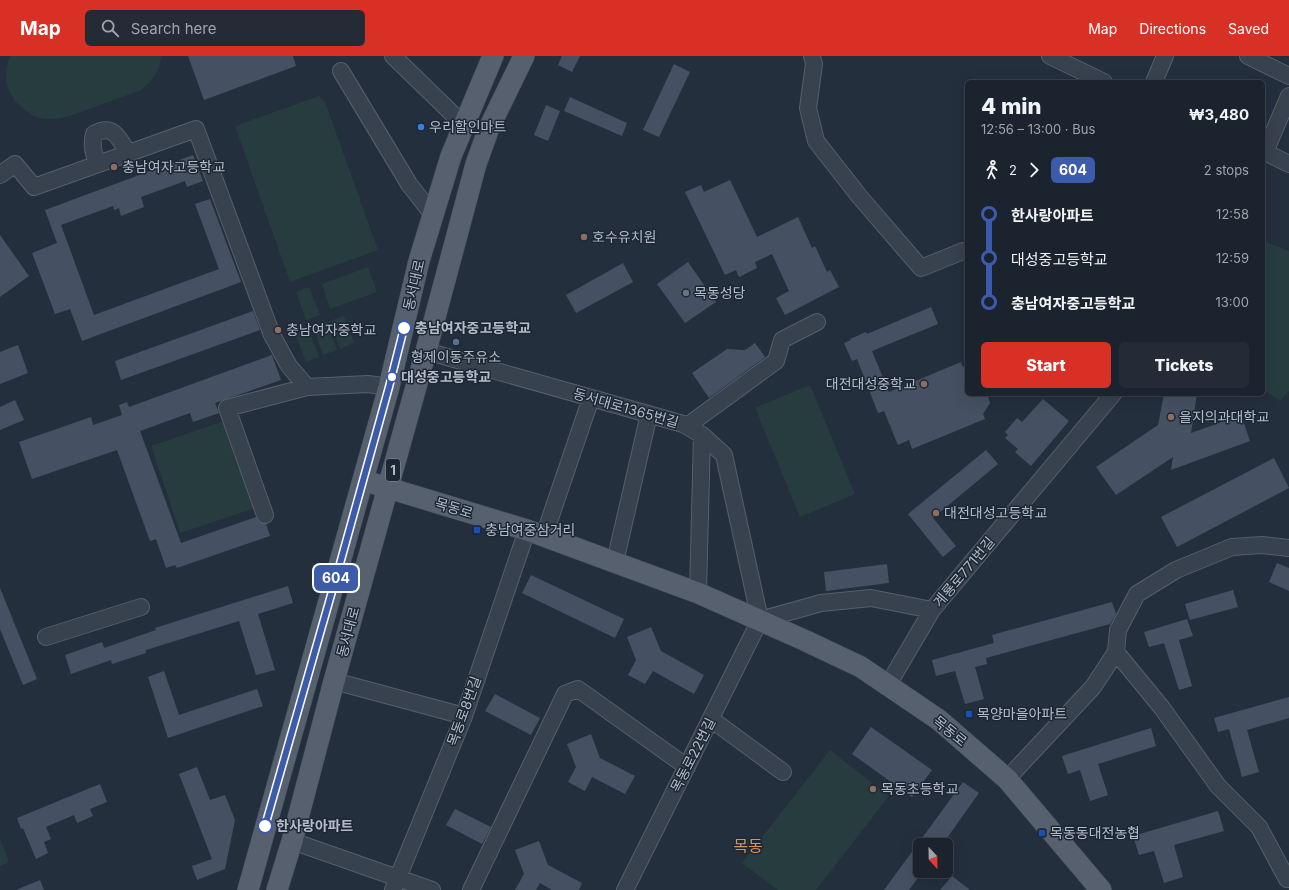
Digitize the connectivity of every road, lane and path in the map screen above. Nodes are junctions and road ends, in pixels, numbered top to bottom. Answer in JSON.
{"nodes":[{"id":1,"x":393,"y":56,"type":"edge"},
{"id":2,"x":494,"y":56,"type":"edge"},
{"id":3,"x":524,"y":56,"type":"edge"},
{"id":4,"x":812,"y":56,"type":"edge"},
{"id":5,"x":1050,"y":56,"type":"edge"},
{"id":6,"x":1165,"y":56,"type":"edge"},
{"id":7,"x":1248,"y":56,"type":"edge"},
{"id":8,"x":342,"y":71,"type":"dead end"},
{"id":9,"x":1289,"y":76,"type":"edge"},
{"id":10,"x":1100,"y":80,"type":"edge"},
{"id":11,"x":1155,"y":80,"type":"edge"},
{"id":12,"x":1289,"y":96,"type":"edge"},
{"id":13,"x":463,"y":124,"type":"junction"},
{"id":14,"x":1265,"y":150,"type":"edge"},
{"id":15,"x":1265,"y":152,"type":"edge"},
{"id":16,"x":128,"y":153,"type":"junction"},
{"id":17,"x":97,"y":164,"type":"junction"},
{"id":18,"x":1289,"y":164,"type":"edge"},
{"id":19,"x":0,"y":175,"type":"edge"},
{"id":20,"x":433,"y":215,"type":"junction"},
{"id":21,"x":962,"y":251,"type":"dead end"},
{"id":22,"x":817,"y":322,"type":"dead end"},
{"id":23,"x":426,"y":351,"type":"junction"},
{"id":24,"x":307,"y":387,"type":"junction"},
{"id":25,"x":389,"y":387,"type":"junction"},
{"id":26,"x":1111,"y":396,"type":"edge"},
{"id":27,"x":591,"y":398,"type":"junction"},
{"id":28,"x":649,"y":414,"type":"junction"},
{"id":29,"x":687,"y":426,"type":"junction"},
{"id":30,"x":702,"y":435,"type":"junction"},
{"id":31,"x":363,"y":480,"type":"junction"},
{"id":32,"x":388,"y":488,"type":"junction"},
{"id":33,"x":265,"y":515,"type":"dead end"},
{"id":34,"x":536,"y":533,"type":"junction"},
{"id":35,"x":1289,"y":548,"type":"edge"},
{"id":36,"x":615,"y":562,"type":"junction"},
{"id":37,"x":698,"y":593,"type":"junction"},
{"id":38,"x":141,"y":607,"type":"dead end"},
{"id":39,"x":932,"y":610,"type":"junction"},
{"id":40,"x":760,"y":620,"type":"junction"},
{"id":41,"x":46,"y":637,"type":"dead end"},
{"id":42,"x":1116,"y":652,"type":"junction"},
{"id":43,"x":334,"y":681,"type":"junction"},
{"id":44,"x":888,"y":685,"type":"junction"},
{"id":45,"x":464,"y":716,"type":"junction"},
{"id":46,"x":712,"y":719,"type":"junction"},
{"id":47,"x":688,"y":767,"type":"junction"},
{"id":48,"x":783,"y":772,"type":"dead end"},
{"id":49,"x":1008,"y":779,"type":"junction"},
{"id":50,"x":292,"y":841,"type":"junction"},
{"id":51,"x":1289,"y":879,"type":"edge"},
{"id":52,"x":396,"y":884,"type":"edge"},
{"id":53,"x":248,"y":890,"type":"edge"},
{"id":54,"x":277,"y":890,"type":"edge"},
{"id":55,"x":432,"y":890,"type":"edge"},
{"id":56,"x":471,"y":890,"type":"edge"},
{"id":57,"x":625,"y":890,"type":"edge"},
{"id":58,"x":1101,"y":890,"type":"edge"}],
"edges":[{"from":1,"to":13,"type":"street"},
{"from":2,"to":13,"type":"main road","name":"동서대로","number":"1"},
{"from":3,"to":23,"type":"main road","name":"동서대로","number":"1"},
{"from":4,"to":21,"type":"street"},
{"from":5,"to":10,"type":"street"},
{"from":6,"to":11,"type":"street"},
{"from":7,"to":9,"type":"street"},
{"from":8,"to":20,"type":"street"},
{"from":12,"to":14,"type":"street"},
{"from":13,"to":20,"type":"main road","name":"동서대로","number":"1"},
{"from":15,"to":18,"type":"street"},
{"from":16,"to":17,"type":"street"},
{"from":16,"to":17,"type":"street"},
{"from":16,"to":24,"type":"street"},
{"from":17,"to":19,"type":"street"},
{"from":20,"to":25,"type":"main road","name":"동서대로","number":"1"},
{"from":22,"to":29,"type":"street"},
{"from":23,"to":27,"type":"street","name":"동서대로1365번길"},
{"from":23,"to":32,"type":"main road","name":"동서대로","number":"1"},
{"from":24,"to":25,"type":"street"},
{"from":24,"to":33,"type":"street"},
{"from":25,"to":31,"type":"main road","name":"동서대로","number":"1"},
{"from":26,"to":39,"type":"street","name":"계룡로771번길"},
{"from":27,"to":28,"type":"street","name":"동서대로1365번길"},
{"from":27,"to":34,"type":"street"},
{"from":28,"to":29,"type":"street","name":"동서대로1365번길"},
{"from":28,"to":36,"type":"street"},
{"from":29,"to":30,"type":"street","name":"동서대로1365번길"},
{"from":30,"to":37,"type":"street"},
{"from":30,"to":40,"type":"street","name":"동서대로1365번길"},
{"from":31,"to":32,"type":"main road","name":"목동로"},
{"from":31,"to":53,"type":"main road","name":"동서대로","number":"1"},
{"from":32,"to":34,"type":"main road","name":"목동로"},
{"from":32,"to":43,"type":"main road","name":"동서대로","number":"1"},
{"from":34,"to":36,"type":"main road","name":"목동로"},
{"from":34,"to":45,"type":"street","name":"목동로8번길"},
{"from":35,"to":42,"type":"street"},
{"from":36,"to":37,"type":"main road","name":"목동로"},
{"from":37,"to":40,"type":"main road","name":"목동로"},
{"from":38,"to":41,"type":"street"},
{"from":39,"to":40,"type":"street"},
{"from":39,"to":44,"type":"street","name":"계룡로771번길"},
{"from":40,"to":44,"type":"main road","name":"목동로"},
{"from":40,"to":46,"type":"street","name":"목동로22번길"},
{"from":42,"to":49,"type":"street"},
{"from":42,"to":51,"type":"street"},
{"from":43,"to":45,"type":"street"},
{"from":43,"to":50,"type":"main road","name":"동서대로","number":"1"},
{"from":44,"to":49,"type":"main road","name":"목동로"},
{"from":45,"to":52,"type":"street","name":"목동로8번길"},
{"from":46,"to":47,"type":"street","name":"목동로22번길"},
{"from":46,"to":48,"type":"street"},
{"from":47,"to":56,"type":"street"},
{"from":47,"to":57,"type":"street","name":"목동로22번길"},
{"from":49,"to":58,"type":"main road","name":"목동로"},
{"from":50,"to":52,"type":"street"},
{"from":50,"to":54,"type":"main road","name":"동서대로","number":"1"},
{"from":52,"to":55,"type":"street"}]}
